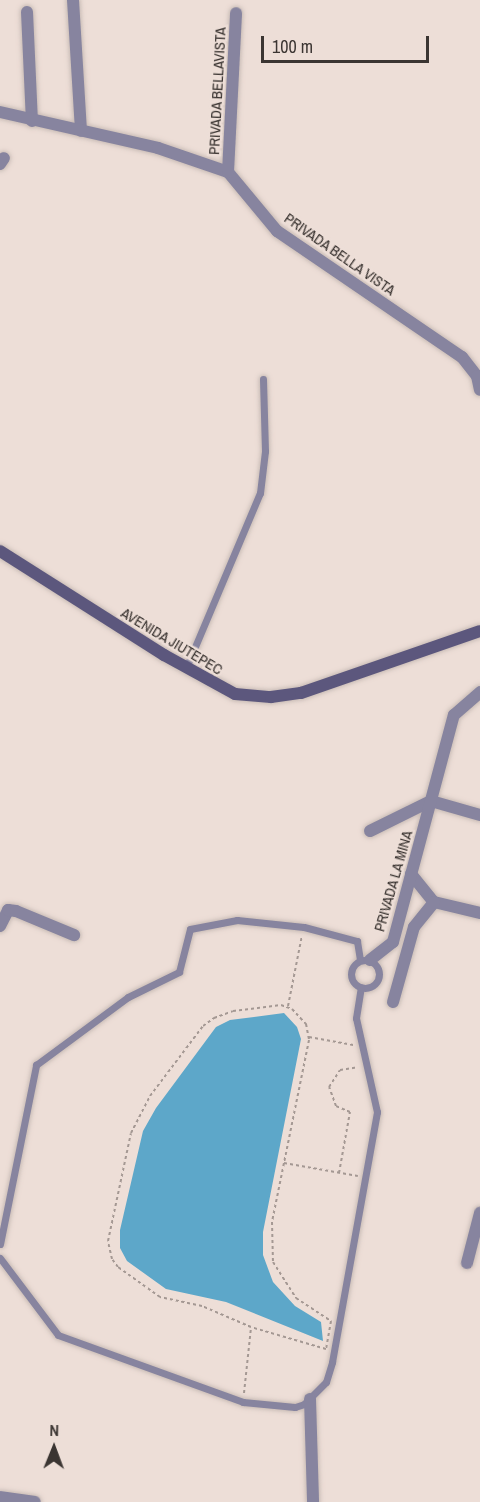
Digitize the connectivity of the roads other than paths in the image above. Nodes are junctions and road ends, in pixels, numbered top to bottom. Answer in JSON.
{"nodes":[{"id":1,"x":73,"y":0,"type":"edge"},
{"id":2,"x":27,"y":12,"type":"dead end"},
{"id":3,"x":236,"y":13,"type":"dead end"},
{"id":4,"x":0,"y":112,"type":"edge"},
{"id":5,"x":32,"y":121,"type":"junction"},
{"id":6,"x":81,"y":131,"type":"junction"},
{"id":7,"x":228,"y":172,"type":"junction"},
{"id":8,"x":263,"y":379,"type":"dead end"},
{"id":9,"x":480,"y":390,"type":"edge"},
{"id":10,"x":0,"y":551,"type":"edge"},
{"id":11,"x":480,"y":631,"type":"edge"},
{"id":12,"x":186,"y":668,"type":"junction"},
{"id":13,"x":480,"y":692,"type":"edge"},
{"id":14,"x":431,"y":801,"type":"junction"},
{"id":15,"x":480,"y":815,"type":"edge"},
{"id":16,"x":370,"y":831,"type":"dead end"},
{"id":17,"x":411,"y":874,"type":"junction"},
{"id":18,"x":434,"y":902,"type":"junction"},
{"id":19,"x":480,"y":912,"type":"edge"},
{"id":20,"x":0,"y":926,"type":"edge"},
{"id":21,"x":74,"y":934,"type":"dead end"},
{"id":22,"x":365,"y":960,"type":"junction"},
{"id":23,"x":361,"y":987,"type":"junction"},
{"id":24,"x":393,"y":1002,"type":"dead end"},
{"id":25,"x":480,"y":1213,"type":"edge"},
{"id":26,"x":0,"y":1244,"type":"edge"},
{"id":27,"x":0,"y":1258,"type":"edge"},
{"id":28,"x":467,"y":1263,"type":"dead end"},
{"id":29,"x":310,"y":1399,"type":"junction"},
{"id":30,"x":0,"y":1497,"type":"edge"},
{"id":31,"x":35,"y":1502,"type":"edge"},
{"id":32,"x":313,"y":1502,"type":"edge"}],
"edges":[{"from":1,"to":6,"type":"street"},
{"from":2,"to":5,"type":"street"},
{"from":3,"to":7,"type":"street","name":"PRIVADA BELLAVISTA"},
{"from":4,"to":5,"type":"street","name":"PRIVADA BELLA VISTA"},
{"from":5,"to":6,"type":"street","name":"PRIVADA BELLA VISTA"},
{"from":6,"to":7,"type":"street","name":"PRIVADA BELLA VISTA"},
{"from":7,"to":9,"type":"street","name":"PRIVADA BELLA VISTA"},
{"from":8,"to":12,"type":"lane"},
{"from":10,"to":12,"type":"main road","name":"AVENIDA JIUTEPEC"},
{"from":11,"to":12,"type":"main road","name":"AVENIDA JIUTEPEC"},
{"from":13,"to":14,"type":"street","name":"PRIVADA LA MINA"},
{"from":14,"to":15,"type":"street"},
{"from":14,"to":16,"type":"street","name":"PRIVADA LA MINA"},
{"from":14,"to":17,"type":"street","name":"PRIVADA LA MINA"},
{"from":17,"to":18,"type":"street"},
{"from":17,"to":22,"type":"street","name":"PRIVADA LA MINA"},
{"from":18,"to":19,"type":"street"},
{"from":18,"to":24,"type":"street"},
{"from":20,"to":21,"type":"street"},
{"from":22,"to":23,"type":"lane"},
{"from":22,"to":23,"type":"lane"},
{"from":22,"to":26,"type":"lane"},
{"from":23,"to":29,"type":"lane"},
{"from":25,"to":28,"type":"street"},
{"from":27,"to":29,"type":"lane"},
{"from":29,"to":32,"type":"street"},
{"from":30,"to":31,"type":"street"}]}
